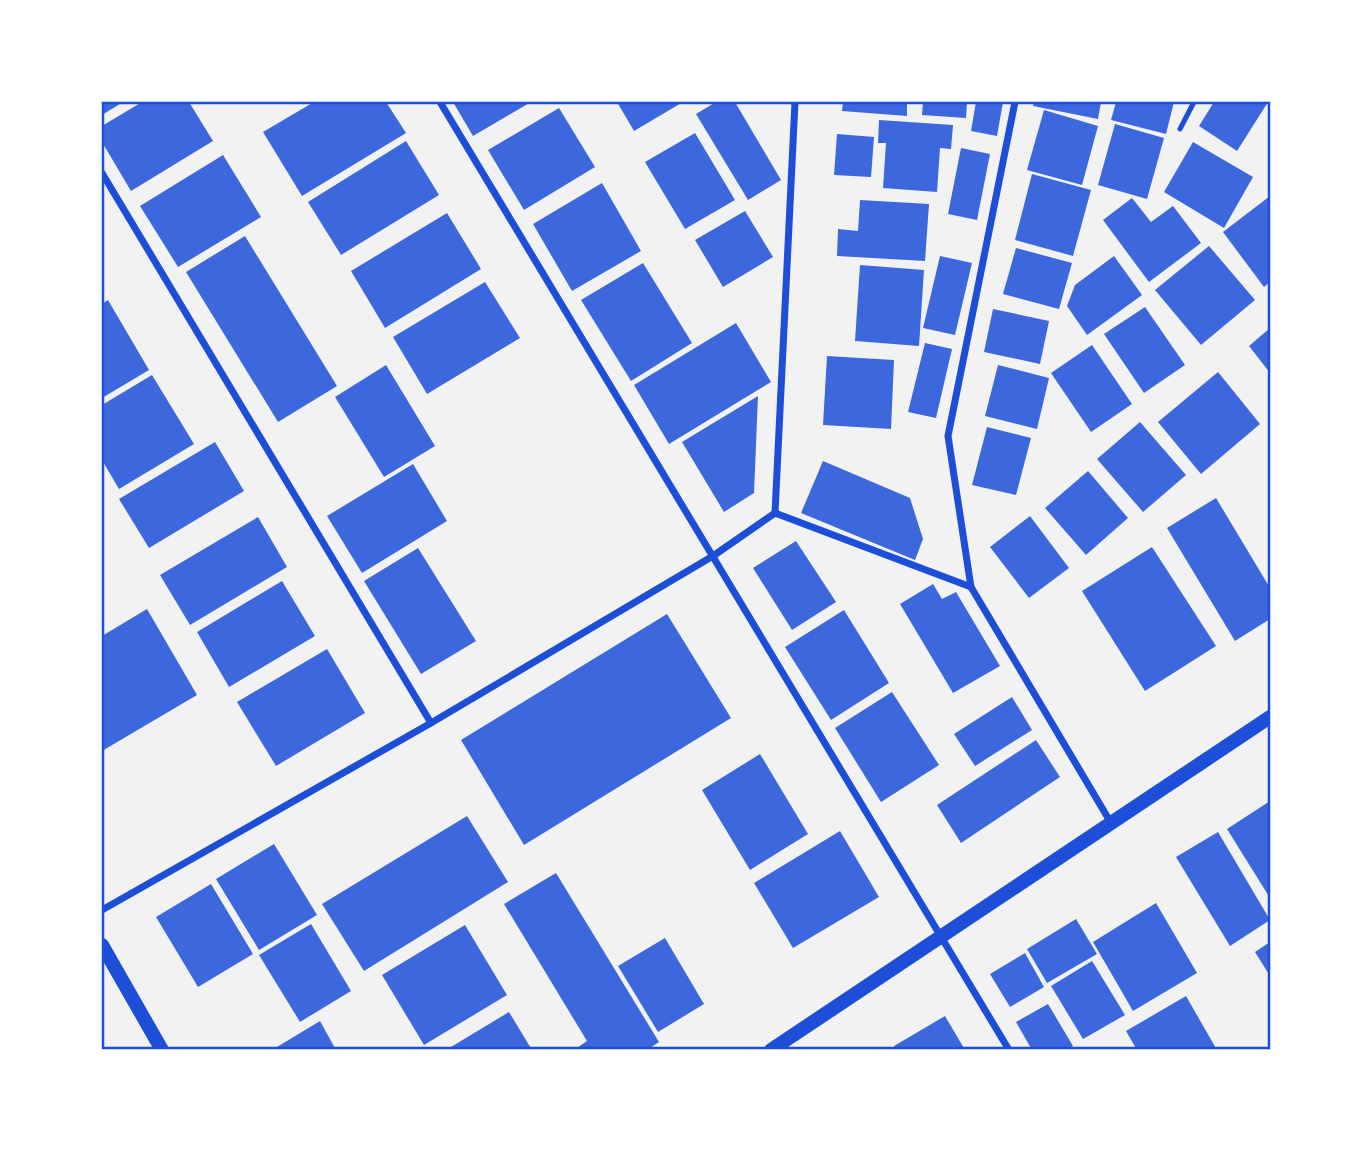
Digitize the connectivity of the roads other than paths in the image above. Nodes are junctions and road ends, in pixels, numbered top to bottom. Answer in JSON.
{"nodes":[{"id":1,"x":440,"y":102,"type":"edge"},
{"id":2,"x":794,"y":102,"type":"edge"},
{"id":3,"x":1015,"y":102,"type":"edge"},
{"id":4,"x":1194,"y":102,"type":"edge"},
{"id":5,"x":1180,"y":129,"type":"dead end"},
{"id":6,"x":102,"y":173,"type":"edge"},
{"id":7,"x":775,"y":513,"type":"junction"},
{"id":8,"x":713,"y":556,"type":"junction"},
{"id":9,"x":971,"y":587,"type":"junction"},
{"id":10,"x":1270,"y":717,"type":"edge"},
{"id":11,"x":431,"y":723,"type":"junction"},
{"id":12,"x":1111,"y":823,"type":"junction"},
{"id":13,"x":102,"y":910,"type":"edge"},
{"id":14,"x":942,"y":936,"type":"junction"},
{"id":15,"x":102,"y":945,"type":"edge"},
{"id":16,"x":162,"y":1049,"type":"edge"},
{"id":17,"x":771,"y":1049,"type":"edge"},
{"id":18,"x":1009,"y":1049,"type":"edge"}],
"edges":[{"from":1,"to":8,"type":"street"},
{"from":2,"to":7,"type":"street"},
{"from":3,"to":9,"type":"street"},
{"from":4,"to":5,"type":"lane"},
{"from":6,"to":11,"type":"street"},
{"from":7,"to":8,"type":"street"},
{"from":7,"to":9,"type":"street"},
{"from":8,"to":11,"type":"street"},
{"from":8,"to":14,"type":"street"},
{"from":9,"to":12,"type":"street"},
{"from":10,"to":12,"type":"main road"},
{"from":11,"to":13,"type":"street"},
{"from":12,"to":14,"type":"main road"},
{"from":14,"to":17,"type":"main road"},
{"from":14,"to":18,"type":"street"},
{"from":15,"to":16,"type":"main road"}]}
